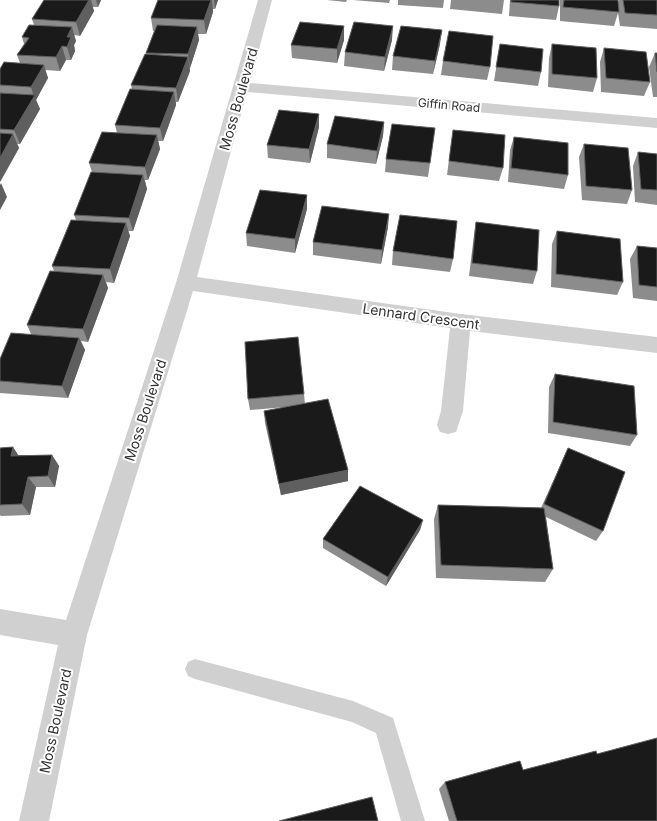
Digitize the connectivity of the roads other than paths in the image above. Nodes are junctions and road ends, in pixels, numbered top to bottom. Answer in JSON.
{"nodes":[{"id":1,"x":265,"y":0,"type":"edge"},
{"id":2,"x":242,"y":87,"type":"junction"},
{"id":3,"x":657,"y":123,"type":"edge"},
{"id":4,"x":186,"y":283,"type":"junction"},
{"id":5,"x":461,"y":322,"type":"junction"},
{"id":6,"x":657,"y":345,"type":"edge"},
{"id":7,"x":448,"y":425,"type":"dead end"},
{"id":8,"x":0,"y":622,"type":"edge"},
{"id":9,"x":74,"y":635,"type":"junction"},
{"id":10,"x":195,"y":669,"type":"dead end"},
{"id":11,"x":34,"y":821,"type":"edge"},
{"id":12,"x":414,"y":821,"type":"edge"}],
"edges":[{"from":1,"to":2,"type":"street","name":"Moss Boulevard"},
{"from":2,"to":3,"type":"street","name":"Giffin Road"},
{"from":2,"to":4,"type":"street","name":"Moss Boulevard"},
{"from":4,"to":5,"type":"street","name":"Lennard Crescent"},
{"from":4,"to":9,"type":"street","name":"Moss Boulevard"},
{"from":5,"to":6,"type":"street","name":"Lennard Crescent"},
{"from":5,"to":7,"type":"street"},
{"from":8,"to":9,"type":"street"},
{"from":9,"to":11,"type":"street","name":"Moss Boulevard"},
{"from":10,"to":12,"type":"lane"}]}
